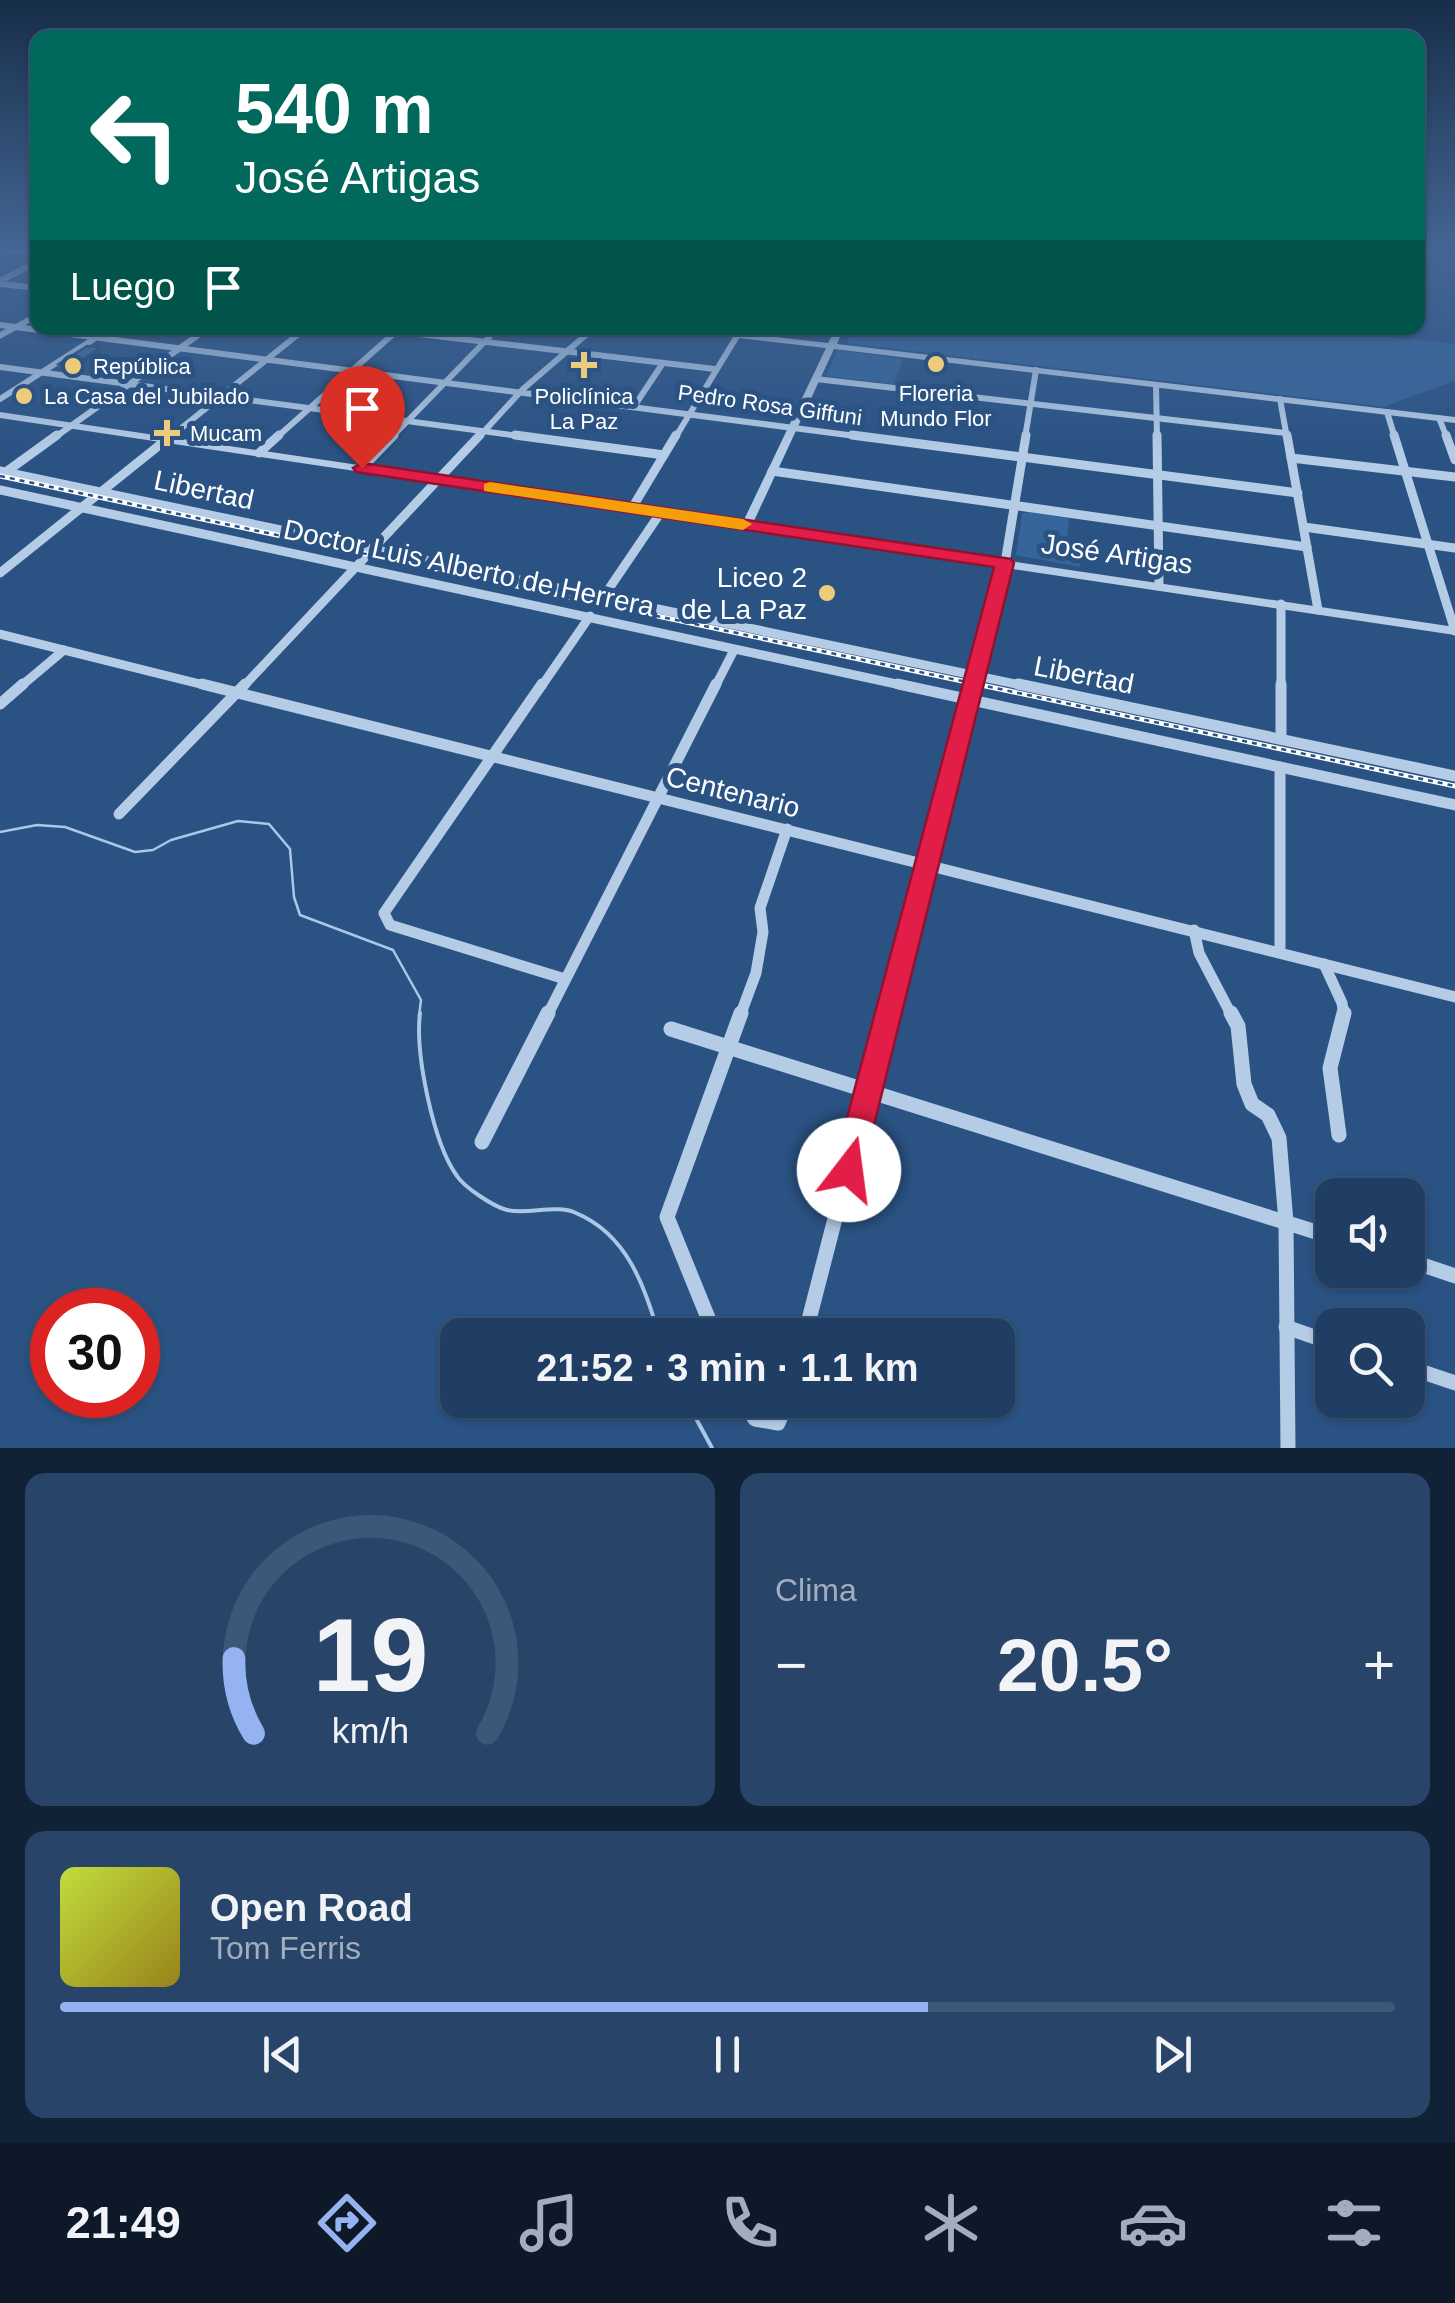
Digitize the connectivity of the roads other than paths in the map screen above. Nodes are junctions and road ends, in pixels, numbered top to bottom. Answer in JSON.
{"nodes":[{"id":1,"x":30,"y":319,"type":"edge"},
{"id":2,"x":0,"y":325,"type":"edge"},
{"id":3,"x":15,"y":327,"type":"junction"},
{"id":4,"x":30,"y":329,"type":"edge"},
{"id":5,"x":81,"y":335,"type":"edge"},
{"id":6,"x":101,"y":335,"type":"edge"},
{"id":7,"x":198,"y":335,"type":"edge"},
{"id":8,"x":297,"y":335,"type":"edge"},
{"id":9,"x":392,"y":335,"type":"edge"},
{"id":10,"x":442,"y":335,"type":"edge"},
{"id":11,"x":490,"y":335,"type":"edge"},
{"id":12,"x":588,"y":335,"type":"edge"},
{"id":13,"x":736,"y":335,"type":"edge"},
{"id":14,"x":763,"y":335,"type":"edge"},
{"id":15,"x":836,"y":335,"type":"edge"},
{"id":16,"x":0,"y":336,"type":"edge"},
{"id":17,"x":98,"y":337,"type":"junction"},
{"id":18,"x":484,"y":341,"type":"junction"},
{"id":19,"x":830,"y":346,"type":"junction"},
{"id":20,"x":181,"y":347,"type":"junction"},
{"id":21,"x":573,"y":352,"type":"junction"},
{"id":22,"x":267,"y":359,"type":"junction"},
{"id":23,"x":663,"y":363,"type":"junction"},
{"id":24,"x":0,"y":367,"type":"edge"},
{"id":25,"x":715,"y":369,"type":"junction"},
{"id":26,"x":353,"y":370,"type":"junction"},
{"id":27,"x":1036,"y":370,"type":"junction"},
{"id":28,"x":40,"y":374,"type":"junction"},
{"id":29,"x":816,"y":379,"type":"junction"},
{"id":30,"x":445,"y":382,"type":"junction"},
{"id":31,"x":1156,"y":384,"type":"junction"},
{"id":32,"x":128,"y":386,"type":"junction"},
{"id":33,"x":521,"y":392,"type":"junction"},
{"id":34,"x":220,"y":396,"type":"junction"},
{"id":35,"x":0,"y":399,"type":"edge"},
{"id":36,"x":1280,"y":399,"type":"junction"},
{"id":37,"x":1030,"y":402,"type":"junction"},
{"id":38,"x":635,"y":405,"type":"junction"},
{"id":39,"x":309,"y":408,"type":"junction"},
{"id":40,"x":689,"y":412,"type":"junction"},
{"id":41,"x":1387,"y":412,"type":"junction"},
{"id":42,"x":0,"y":415,"type":"edge"},
{"id":43,"x":1155,"y":418,"type":"junction"},
{"id":44,"x":1438,"y":418,"type":"junction"},
{"id":45,"x":1455,"y":420,"type":"edge"},
{"id":46,"x":407,"y":422,"type":"junction"},
{"id":47,"x":72,"y":426,"type":"junction"},
{"id":48,"x":794,"y":426,"type":"junction"},
{"id":49,"x":486,"y":432,"type":"junction"},
{"id":50,"x":1286,"y":434,"type":"junction"},
{"id":51,"x":166,"y":439,"type":"junction"},
{"id":52,"x":259,"y":453,"type":"junction"},
{"id":53,"x":664,"y":456,"type":"junction"},
{"id":54,"x":1020,"y":456,"type":"junction"},
{"id":55,"x":1292,"y":458,"type":"junction"},
{"id":56,"x":1455,"y":460,"type":"edge"},
{"id":57,"x":362,"y":468,"type":"junction"},
{"id":58,"x":772,"y":471,"type":"junction"},
{"id":59,"x":1405,"y":471,"type":"junction"},
{"id":60,"x":3,"y":472,"type":"edge"},
{"id":61,"x":1156,"y":474,"type":"junction"},
{"id":62,"x":1455,"y":477,"type":"edge"},
{"id":63,"x":443,"y":480,"type":"junction"},
{"id":64,"x":0,"y":490,"type":"edge"},
{"id":65,"x":102,"y":492,"type":"junction"},
{"id":66,"x":1298,"y":492,"type":"junction"},
{"id":67,"x":1014,"y":505,"type":"junction"},
{"id":68,"x":81,"y":507,"type":"junction"},
{"id":69,"x":632,"y":508,"type":"junction"},
{"id":70,"x":661,"y":512,"type":"junction"},
{"id":71,"x":748,"y":525,"type":"junction"},
{"id":72,"x":1158,"y":525,"type":"junction"},
{"id":73,"x":1304,"y":527,"type":"junction"},
{"id":74,"x":1427,"y":543,"type":"junction"},
{"id":75,"x":1307,"y":547,"type":"junction"},
{"id":76,"x":1455,"y":548,"type":"edge"},
{"id":77,"x":377,"y":550,"type":"junction"},
{"id":78,"x":1004,"y":563,"type":"junction"},
{"id":79,"x":362,"y":565,"type":"junction"},
{"id":80,"x":0,"y":573,"type":"edge"},
{"id":81,"x":1159,"y":586,"type":"junction"},
{"id":82,"x":604,"y":596,"type":"junction"},
{"id":83,"x":1280,"y":604,"type":"junction"},
{"id":84,"x":1318,"y":610,"type":"junction"},
{"id":85,"x":590,"y":616,"type":"junction"},
{"id":86,"x":1455,"y":631,"type":"edge"},
{"id":87,"x":0,"y":634,"type":"edge"},
{"id":88,"x":64,"y":650,"type":"junction"},
{"id":89,"x":734,"y":650,"type":"junction"},
{"id":90,"x":977,"y":676,"type":"junction"},
{"id":91,"x":236,"y":694,"type":"junction"},
{"id":92,"x":971,"y":701,"type":"junction"},
{"id":93,"x":0,"y":704,"type":"edge"},
{"id":94,"x":1282,"y":738,"type":"junction"},
{"id":95,"x":494,"y":754,"type":"junction"},
{"id":96,"x":1280,"y":767,"type":"junction"},
{"id":97,"x":1455,"y":776,"type":"edge"},
{"id":98,"x":660,"y":797,"type":"junction"},
{"id":99,"x":1455,"y":805,"type":"edge"},
{"id":100,"x":119,"y":814,"type":"dead end"},
{"id":101,"x":787,"y":829,"type":"junction"},
{"id":102,"x":927,"y":863,"type":"junction"},
{"id":103,"x":1194,"y":930,"type":"junction"},
{"id":104,"x":1280,"y":952,"type":"junction"},
{"id":105,"x":1324,"y":964,"type":"junction"},
{"id":106,"x":565,"y":979,"type":"junction"},
{"id":107,"x":1455,"y":997,"type":"edge"},
{"id":108,"x":671,"y":1029,"type":"dead end"},
{"id":109,"x":729,"y":1046,"type":"junction"},
{"id":110,"x":870,"y":1094,"type":"junction"},
{"id":111,"x":1339,"y":1135,"type":"dead end"},
{"id":112,"x":482,"y":1142,"type":"dead end"},
{"id":113,"x":1286,"y":1222,"type":"junction"},
{"id":114,"x":1315,"y":1231,"type":"edge"},
{"id":115,"x":1425,"y":1266,"type":"edge"},
{"id":116,"x":1455,"y":1276,"type":"edge"},
{"id":117,"x":708,"y":1318,"type":"edge"},
{"id":118,"x":810,"y":1318,"type":"edge"},
{"id":119,"x":1286,"y":1327,"type":"junction"},
{"id":120,"x":1315,"y":1336,"type":"edge"},
{"id":121,"x":1425,"y":1373,"type":"edge"},
{"id":122,"x":1455,"y":1383,"type":"edge"},
{"id":123,"x":753,"y":1418,"type":"edge"},
{"id":124,"x":780,"y":1418,"type":"edge"},
{"id":125,"x":1288,"y":1448,"type":"edge"}],
"edges":[{"from":1,"to":3,"type":"street"},
{"from":2,"to":3,"type":"street","name":"Pedro Rosa Giffuni"},
{"from":3,"to":4,"type":"street","name":"Pedro Rosa Giffuni"},
{"from":3,"to":16,"type":"street"},
{"from":5,"to":17,"type":"street","name":"Pedro Rosa Giffuni"},
{"from":6,"to":17,"type":"street"},
{"from":7,"to":20,"type":"street"},
{"from":8,"to":22,"type":"street"},
{"from":9,"to":26,"type":"street"},
{"from":10,"to":18,"type":"street"},
{"from":11,"to":18,"type":"street"},
{"from":12,"to":21,"type":"street"},
{"from":13,"to":25,"type":"street"},
{"from":14,"to":19,"type":"street"},
{"from":15,"to":19,"type":"street"},
{"from":17,"to":20,"type":"street","name":"Pedro Rosa Giffuni"},
{"from":17,"to":28,"type":"street"},
{"from":18,"to":21,"type":"street"},
{"from":18,"to":30,"type":"street"},
{"from":19,"to":27,"type":"street"},
{"from":19,"to":29,"type":"street"},
{"from":20,"to":22,"type":"street","name":"Pedro Rosa Giffuni"},
{"from":20,"to":32,"type":"street"},
{"from":21,"to":23,"type":"street"},
{"from":21,"to":33,"type":"street"},
{"from":22,"to":26,"type":"street","name":"Pedro Rosa Giffuni"},
{"from":22,"to":34,"type":"street"},
{"from":23,"to":25,"type":"street"},
{"from":23,"to":38,"type":"street"},
{"from":24,"to":28,"type":"street"},
{"from":25,"to":40,"type":"street"},
{"from":26,"to":30,"type":"street","name":"Pedro Rosa Giffuni"},
{"from":26,"to":39,"type":"street"},
{"from":27,"to":31,"type":"street"},
{"from":27,"to":37,"type":"street"},
{"from":28,"to":32,"type":"street"},
{"from":28,"to":35,"type":"street"},
{"from":29,"to":37,"type":"street"},
{"from":29,"to":48,"type":"street"},
{"from":30,"to":33,"type":"street","name":"Pedro Rosa Giffuni"},
{"from":30,"to":46,"type":"street"},
{"from":31,"to":36,"type":"street"},
{"from":31,"to":43,"type":"street"},
{"from":32,"to":34,"type":"street"},
{"from":32,"to":47,"type":"street"},
{"from":33,"to":38,"type":"street","name":"Pedro Rosa Giffuni"},
{"from":33,"to":49,"type":"street"},
{"from":34,"to":39,"type":"street"},
{"from":34,"to":51,"type":"street"},
{"from":36,"to":41,"type":"street"},
{"from":36,"to":50,"type":"street"},
{"from":37,"to":43,"type":"street"},
{"from":37,"to":54,"type":"street"},
{"from":38,"to":40,"type":"street","name":"Pedro Rosa Giffuni"},
{"from":39,"to":46,"type":"street"},
{"from":39,"to":52,"type":"street"},
{"from":40,"to":48,"type":"street","name":"Pedro Rosa Giffuni"},
{"from":40,"to":53,"type":"street"},
{"from":41,"to":44,"type":"street"},
{"from":41,"to":59,"type":"street"},
{"from":42,"to":47,"type":"street","name":"José Artigas"},
{"from":43,"to":50,"type":"street"},
{"from":43,"to":61,"type":"street"},
{"from":44,"to":45,"type":"street"},
{"from":44,"to":56,"type":"street"},
{"from":46,"to":49,"type":"street"},
{"from":46,"to":57,"type":"street"},
{"from":47,"to":51,"type":"street","name":"José Artigas"},
{"from":47,"to":60,"type":"street"},
{"from":48,"to":54,"type":"street","name":"Pedro Rosa Giffuni"},
{"from":48,"to":58,"type":"street"},
{"from":49,"to":53,"type":"street"},
{"from":49,"to":63,"type":"street"},
{"from":50,"to":55,"type":"street"},
{"from":51,"to":52,"type":"street","name":"José Artigas"},
{"from":51,"to":65,"type":"street"},
{"from":52,"to":57,"type":"street","name":"José Artigas"},
{"from":53,"to":69,"type":"street"},
{"from":54,"to":61,"type":"street","name":"Pedro Rosa Giffuni"},
{"from":54,"to":67,"type":"street"},
{"from":55,"to":59,"type":"street"},
{"from":55,"to":66,"type":"street"},
{"from":57,"to":63,"type":"street","name":"José Artigas"},
{"from":58,"to":67,"type":"street"},
{"from":58,"to":71,"type":"street"},
{"from":59,"to":62,"type":"street"},
{"from":59,"to":74,"type":"street"},
{"from":60,"to":65,"type":"street","name":"Libertad"},
{"from":61,"to":66,"type":"street","name":"Pedro Rosa Giffuni"},
{"from":61,"to":72,"type":"street"},
{"from":63,"to":69,"type":"street","name":"José Artigas"},
{"from":63,"to":77,"type":"street"},
{"from":64,"to":68,"type":"street","name":"Doctor Luis Alberto de Herrera"},
{"from":65,"to":68,"type":"street"},
{"from":65,"to":77,"type":"street","name":"Libertad"},
{"from":66,"to":73,"type":"street"},
{"from":67,"to":72,"type":"street"},
{"from":67,"to":78,"type":"street"},
{"from":68,"to":79,"type":"street","name":"Doctor Luis Alberto de Herrera"},
{"from":68,"to":80,"type":"street"},
{"from":69,"to":70,"type":"street","name":"José Artigas"},
{"from":70,"to":71,"type":"street","name":"José Artigas"},
{"from":70,"to":82,"type":"street"},
{"from":71,"to":78,"type":"street","name":"José Artigas"},
{"from":72,"to":75,"type":"street"},
{"from":72,"to":81,"type":"street"},
{"from":73,"to":74,"type":"street"},
{"from":73,"to":75,"type":"street"},
{"from":74,"to":76,"type":"street"},
{"from":74,"to":86,"type":"street"},
{"from":75,"to":84,"type":"street"},
{"from":77,"to":79,"type":"street"},
{"from":77,"to":82,"type":"street","name":"Libertad"},
{"from":78,"to":81,"type":"street","name":"José Artigas"},
{"from":78,"to":90,"type":"street"},
{"from":79,"to":85,"type":"street","name":"Doctor Luis Alberto de Herrera"},
{"from":79,"to":91,"type":"street"},
{"from":81,"to":83,"type":"street","name":"José Artigas"},
{"from":82,"to":90,"type":"street","name":"Libertad"},
{"from":83,"to":84,"type":"street","name":"José Artigas"},
{"from":83,"to":94,"type":"street"},
{"from":84,"to":86,"type":"street","name":"José Artigas"},
{"from":85,"to":89,"type":"street","name":"Doctor Luis Alberto de Herrera"},
{"from":85,"to":95,"type":"street"},
{"from":87,"to":88,"type":"street","name":"Centenario"},
{"from":88,"to":91,"type":"street","name":"Centenario"},
{"from":88,"to":93,"type":"street"},
{"from":89,"to":92,"type":"street","name":"Doctor Luis Alberto de Herrera"},
{"from":89,"to":98,"type":"street"},
{"from":90,"to":92,"type":"street"},
{"from":90,"to":94,"type":"street","name":"Libertad"},
{"from":91,"to":95,"type":"street","name":"Centenario"},
{"from":91,"to":100,"type":"street"},
{"from":92,"to":96,"type":"street","name":"Doctor Luis Alberto de Herrera"},
{"from":92,"to":102,"type":"street"},
{"from":94,"to":97,"type":"street","name":"Libertad"},
{"from":95,"to":98,"type":"street","name":"Centenario"},
{"from":95,"to":106,"type":"street"},
{"from":96,"to":99,"type":"street","name":"Doctor Luis Alberto de Herrera"},
{"from":96,"to":104,"type":"street"},
{"from":98,"to":101,"type":"street","name":"Centenario"},
{"from":98,"to":106,"type":"street"},
{"from":101,"to":102,"type":"street","name":"Centenario"},
{"from":101,"to":109,"type":"street"},
{"from":102,"to":103,"type":"street","name":"Centenario"},
{"from":102,"to":110,"type":"street"},
{"from":103,"to":104,"type":"street","name":"Centenario"},
{"from":103,"to":113,"type":"street"},
{"from":104,"to":105,"type":"street","name":"Centenario"},
{"from":105,"to":107,"type":"street","name":"Centenario"},
{"from":105,"to":111,"type":"street"},
{"from":106,"to":112,"type":"street"},
{"from":108,"to":109,"type":"street"},
{"from":109,"to":110,"type":"street"},
{"from":109,"to":117,"type":"street"},
{"from":110,"to":113,"type":"street"},
{"from":110,"to":118,"type":"street"},
{"from":113,"to":114,"type":"street"},
{"from":113,"to":119,"type":"street"},
{"from":115,"to":116,"type":"street"},
{"from":119,"to":120,"type":"street"},
{"from":119,"to":125,"type":"street"},
{"from":121,"to":122,"type":"street"},
{"from":123,"to":124,"type":"street"}]}
